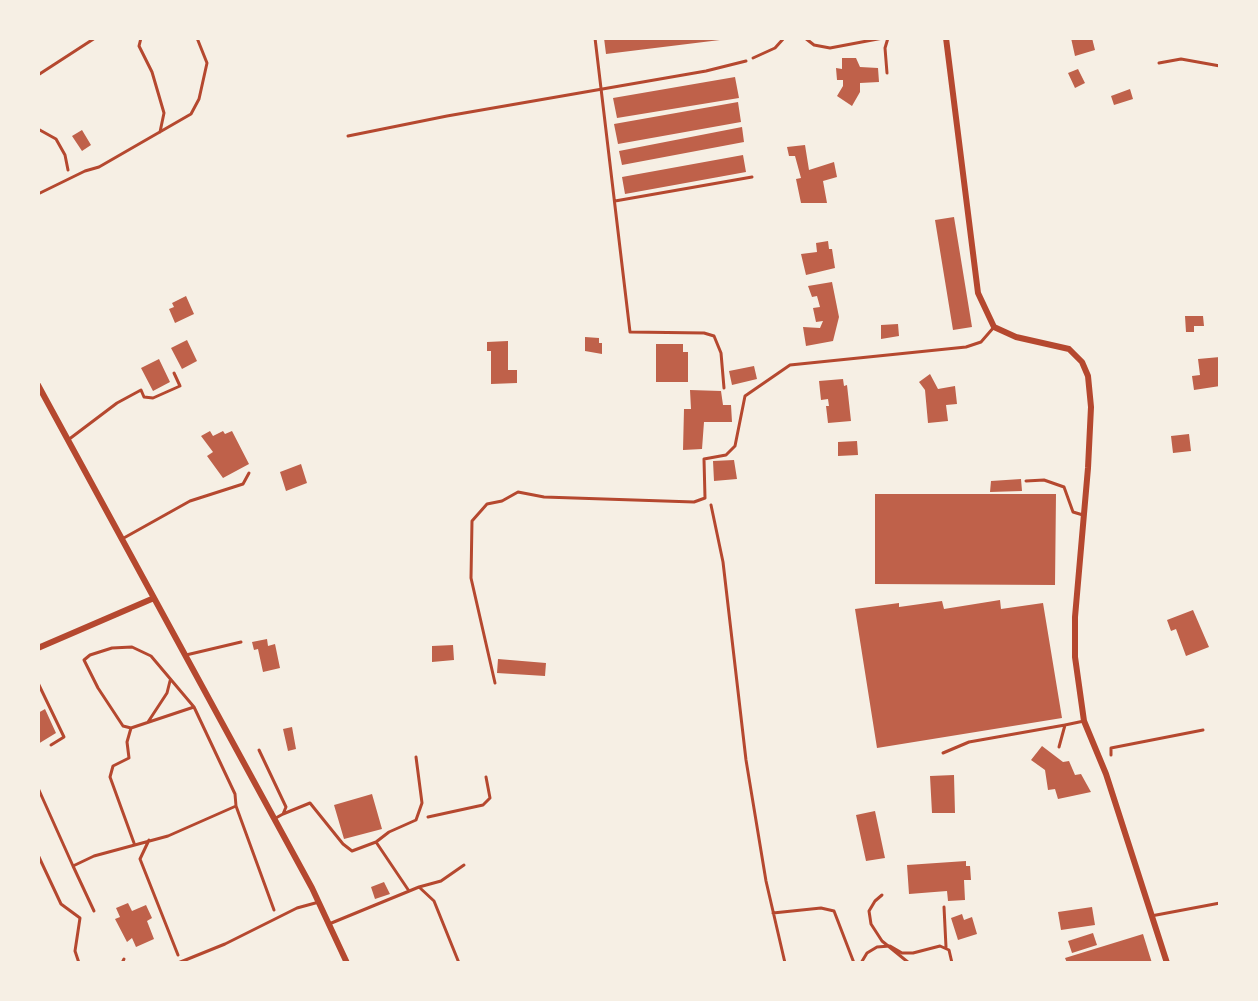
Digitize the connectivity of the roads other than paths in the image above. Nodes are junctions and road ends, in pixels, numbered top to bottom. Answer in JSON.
{"nodes":[{"id":1,"x":141,"y":38,"type":"edge"},
{"id":2,"x":197,"y":38,"type":"edge"},
{"id":3,"x":784,"y":38,"type":"edge"},
{"id":4,"x":805,"y":38,"type":"edge"},
{"id":5,"x":885,"y":38,"type":"edge"},
{"id":6,"x":946,"y":38,"type":"edge"},
{"id":7,"x":753,"y":58,"type":"road end"},
{"id":8,"x":887,"y":73,"type":"dead end"},
{"id":9,"x":160,"y":132,"type":"junction"},
{"id":10,"x":38,"y":194,"type":"edge"},
{"id":11,"x":994,"y":327,"type":"junction"},
{"id":12,"x":174,"y":373,"type":"dead end"},
{"id":13,"x":38,"y":385,"type":"edge"},
{"id":14,"x":68,"y":440,"type":"junction"},
{"id":15,"x":249,"y":473,"type":"dead end"},
{"id":16,"x":1026,"y":481,"type":"dead end"},
{"id":17,"x":1083,"y":515,"type":"junction"},
{"id":18,"x":122,"y":539,"type":"junction"},
{"id":19,"x":154,"y":598,"type":"junction"},
{"id":20,"x":241,"y":642,"type":"dead end"},
{"id":21,"x":38,"y":648,"type":"edge"},
{"id":22,"x":186,"y":655,"type":"junction"},
{"id":23,"x":38,"y":683,"type":"edge"},
{"id":24,"x":495,"y":683,"type":"dead end"},
{"id":25,"x":1084,"y":721,"type":"junction"},
{"id":26,"x":1065,"y":725,"type":"junction"},
{"id":27,"x":51,"y":745,"type":"dead end"},
{"id":28,"x":1059,"y":747,"type":"dead end"},
{"id":29,"x":259,"y":750,"type":"dead end"},
{"id":30,"x":943,"y":753,"type":"dead end"},
{"id":31,"x":416,"y":757,"type":"dead end"},
{"id":32,"x":283,"y":814,"type":"junction"},
{"id":33,"x":274,"y":819,"type":"junction"},
{"id":34,"x":376,"y":842,"type":"junction"},
{"id":35,"x":464,"y":865,"type":"dead end"},
{"id":36,"x":419,"y":887,"type":"junction"},
{"id":37,"x":409,"y":891,"type":"junction"},
{"id":38,"x":319,"y":902,"type":"junction"},
{"id":39,"x":1220,"y":903,"type":"edge"},
{"id":40,"x":1151,"y":916,"type":"junction"},
{"id":41,"x":329,"y":924,"type":"junction"},
{"id":42,"x":178,"y":963,"type":"edge"},
{"id":43,"x":347,"y":963,"type":"edge"},
{"id":44,"x":459,"y":963,"type":"edge"},
{"id":45,"x":1167,"y":963,"type":"edge"}],
"edges":[{"from":1,"to":9,"type":"lane"},
{"from":2,"to":9,"type":"lane"},
{"from":3,"to":7,"type":"lane"},
{"from":4,"to":5,"type":"lane"},
{"from":5,"to":8,"type":"lane"},
{"from":6,"to":11,"type":"street"},
{"from":9,"to":10,"type":"lane"},
{"from":11,"to":17,"type":"street"},
{"from":11,"to":24,"type":"lane"},
{"from":12,"to":14,"type":"lane"},
{"from":13,"to":14,"type":"street"},
{"from":14,"to":18,"type":"street"},
{"from":15,"to":18,"type":"lane"},
{"from":16,"to":17,"type":"lane"},
{"from":17,"to":25,"type":"street"},
{"from":18,"to":19,"type":"street"},
{"from":19,"to":21,"type":"street"},
{"from":19,"to":22,"type":"street"},
{"from":20,"to":22,"type":"lane"},
{"from":22,"to":33,"type":"street"},
{"from":23,"to":27,"type":"lane"},
{"from":25,"to":26,"type":"lane"},
{"from":25,"to":40,"type":"street"},
{"from":26,"to":28,"type":"lane"},
{"from":26,"to":30,"type":"lane"},
{"from":29,"to":32,"type":"lane"},
{"from":31,"to":34,"type":"lane"},
{"from":32,"to":33,"type":"lane"},
{"from":32,"to":34,"type":"lane"},
{"from":33,"to":38,"type":"street"},
{"from":34,"to":37,"type":"lane"},
{"from":35,"to":36,"type":"lane"},
{"from":36,"to":37,"type":"lane"},
{"from":36,"to":44,"type":"lane"},
{"from":37,"to":41,"type":"lane"},
{"from":38,"to":41,"type":"street"},
{"from":38,"to":42,"type":"lane"},
{"from":39,"to":40,"type":"lane"},
{"from":40,"to":45,"type":"street"},
{"from":41,"to":43,"type":"street"}]}
